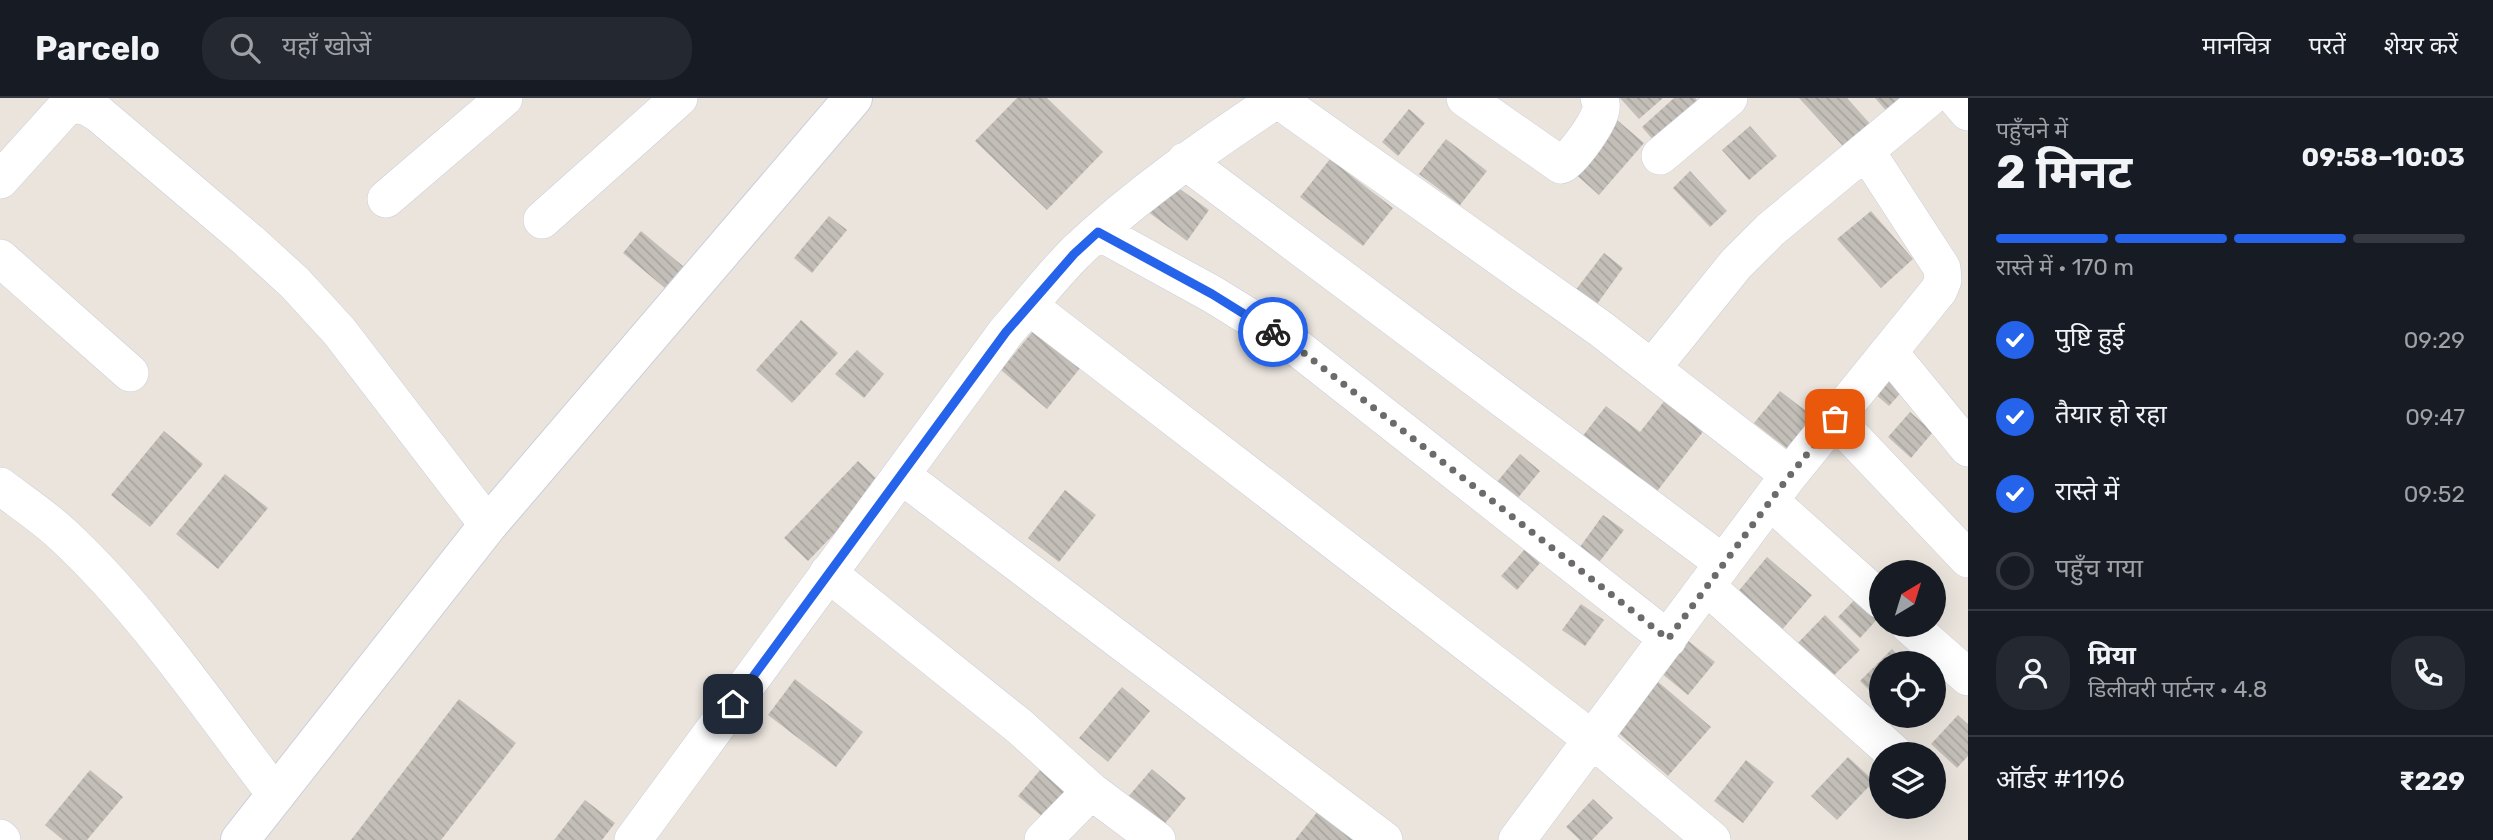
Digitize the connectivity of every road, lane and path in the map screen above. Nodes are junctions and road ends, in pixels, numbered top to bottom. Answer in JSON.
{"nodes":[{"id":1,"x":504,"y":98,"type":"edge"},
{"id":2,"x":679,"y":98,"type":"edge"},
{"id":3,"x":853,"y":98,"type":"edge"},
{"id":4,"x":1465,"y":98,"type":"edge"},
{"id":5,"x":1599,"y":98,"type":"edge"},
{"id":6,"x":1729,"y":98,"type":"edge"},
{"id":7,"x":1929,"y":98,"type":"edge"},
{"id":8,"x":1956,"y":98,"type":"edge"},
{"id":9,"x":1278,"y":99,"type":"edge"},
{"id":10,"x":1968,"y":112,"type":"edge"},
{"id":11,"x":1866,"y":151,"type":"junction"},
{"id":12,"x":1660,"y":156,"type":"dead end"},
{"id":13,"x":1185,"y":161,"type":"junction"},
{"id":14,"x":0,"y":180,"type":"edge"},
{"id":15,"x":386,"y":199,"type":"dead end"},
{"id":16,"x":541,"y":220,"type":"dead end"},
{"id":17,"x":1098,"y":232,"type":"junction"},
{"id":18,"x":0,"y":258,"type":"edge"},
{"id":19,"x":1029,"y":306,"type":"junction"},
{"id":20,"x":1889,"y":352,"type":"junction"},
{"id":21,"x":1652,"y":368,"type":"junction"},
{"id":22,"x":130,"y":373,"type":"dead end"},
{"id":23,"x":1835,"y":419,"type":"junction"},
{"id":24,"x":1968,"y":448,"type":"edge"},
{"id":25,"x":901,"y":475,"type":"junction"},
{"id":26,"x":0,"y":486,"type":"edge"},
{"id":27,"x":1780,"y":488,"type":"junction"},
{"id":28,"x":488,"y":525,"type":"junction"},
{"id":29,"x":1968,"y":559,"type":"edge"},
{"id":30,"x":828,"y":573,"type":"junction"},
{"id":31,"x":1715,"y":575,"type":"junction"},
{"id":32,"x":1869,"y":587,"type":"edge"},
{"id":33,"x":1923,"y":637,"type":"edge"},
{"id":34,"x":1668,"y":639,"type":"junction"},
{"id":35,"x":1968,"y":677,"type":"edge"},
{"id":36,"x":1593,"y":740,"type":"junction"},
{"id":37,"x":1883,"y":742,"type":"edge"},
{"id":38,"x":1091,"y":791,"type":"junction"},
{"id":39,"x":275,"y":795,"type":"junction"},
{"id":40,"x":249,"y":837,"type":"edge"},
{"id":41,"x":639,"y":838,"type":"edge"},
{"id":42,"x":1043,"y":840,"type":"edge"},
{"id":43,"x":1157,"y":840,"type":"edge"},
{"id":44,"x":1384,"y":840,"type":"edge"},
{"id":45,"x":1517,"y":840,"type":"edge"},
{"id":46,"x":1712,"y":840,"type":"edge"}],
"edges":[{"from":1,"to":15,"type":"street"},
{"from":2,"to":16,"type":"street"},
{"from":3,"to":28,"type":"street"},
{"from":4,"to":5,"type":"street"},
{"from":6,"to":12,"type":"street"},
{"from":7,"to":11,"type":"street"},
{"from":8,"to":10,"type":"street"},
{"from":9,"to":13,"type":"street"},
{"from":9,"to":21,"type":"street"},
{"from":11,"to":20,"type":"street"},
{"from":11,"to":21,"type":"street"},
{"from":13,"to":17,"type":"street"},
{"from":13,"to":31,"type":"street"},
{"from":14,"to":28,"type":"street"},
{"from":17,"to":19,"type":"street"},
{"from":17,"to":34,"type":"street"},
{"from":18,"to":22,"type":"street"},
{"from":19,"to":25,"type":"street"},
{"from":19,"to":36,"type":"street"},
{"from":20,"to":23,"type":"street"},
{"from":20,"to":24,"type":"street"},
{"from":21,"to":27,"type":"street"},
{"from":23,"to":27,"type":"street"},
{"from":23,"to":29,"type":"street"},
{"from":25,"to":30,"type":"street"},
{"from":25,"to":44,"type":"street"},
{"from":26,"to":39,"type":"street"},
{"from":27,"to":31,"type":"street"},
{"from":27,"to":32,"type":"street"},
{"from":28,"to":39,"type":"street"},
{"from":30,"to":38,"type":"street"},
{"from":30,"to":41,"type":"street"},
{"from":31,"to":34,"type":"street"},
{"from":31,"to":37,"type":"street"},
{"from":33,"to":35,"type":"street"},
{"from":34,"to":36,"type":"street"},
{"from":36,"to":45,"type":"street"},
{"from":36,"to":46,"type":"street"},
{"from":38,"to":42,"type":"street"},
{"from":38,"to":43,"type":"street"},
{"from":39,"to":40,"type":"street"}]}
